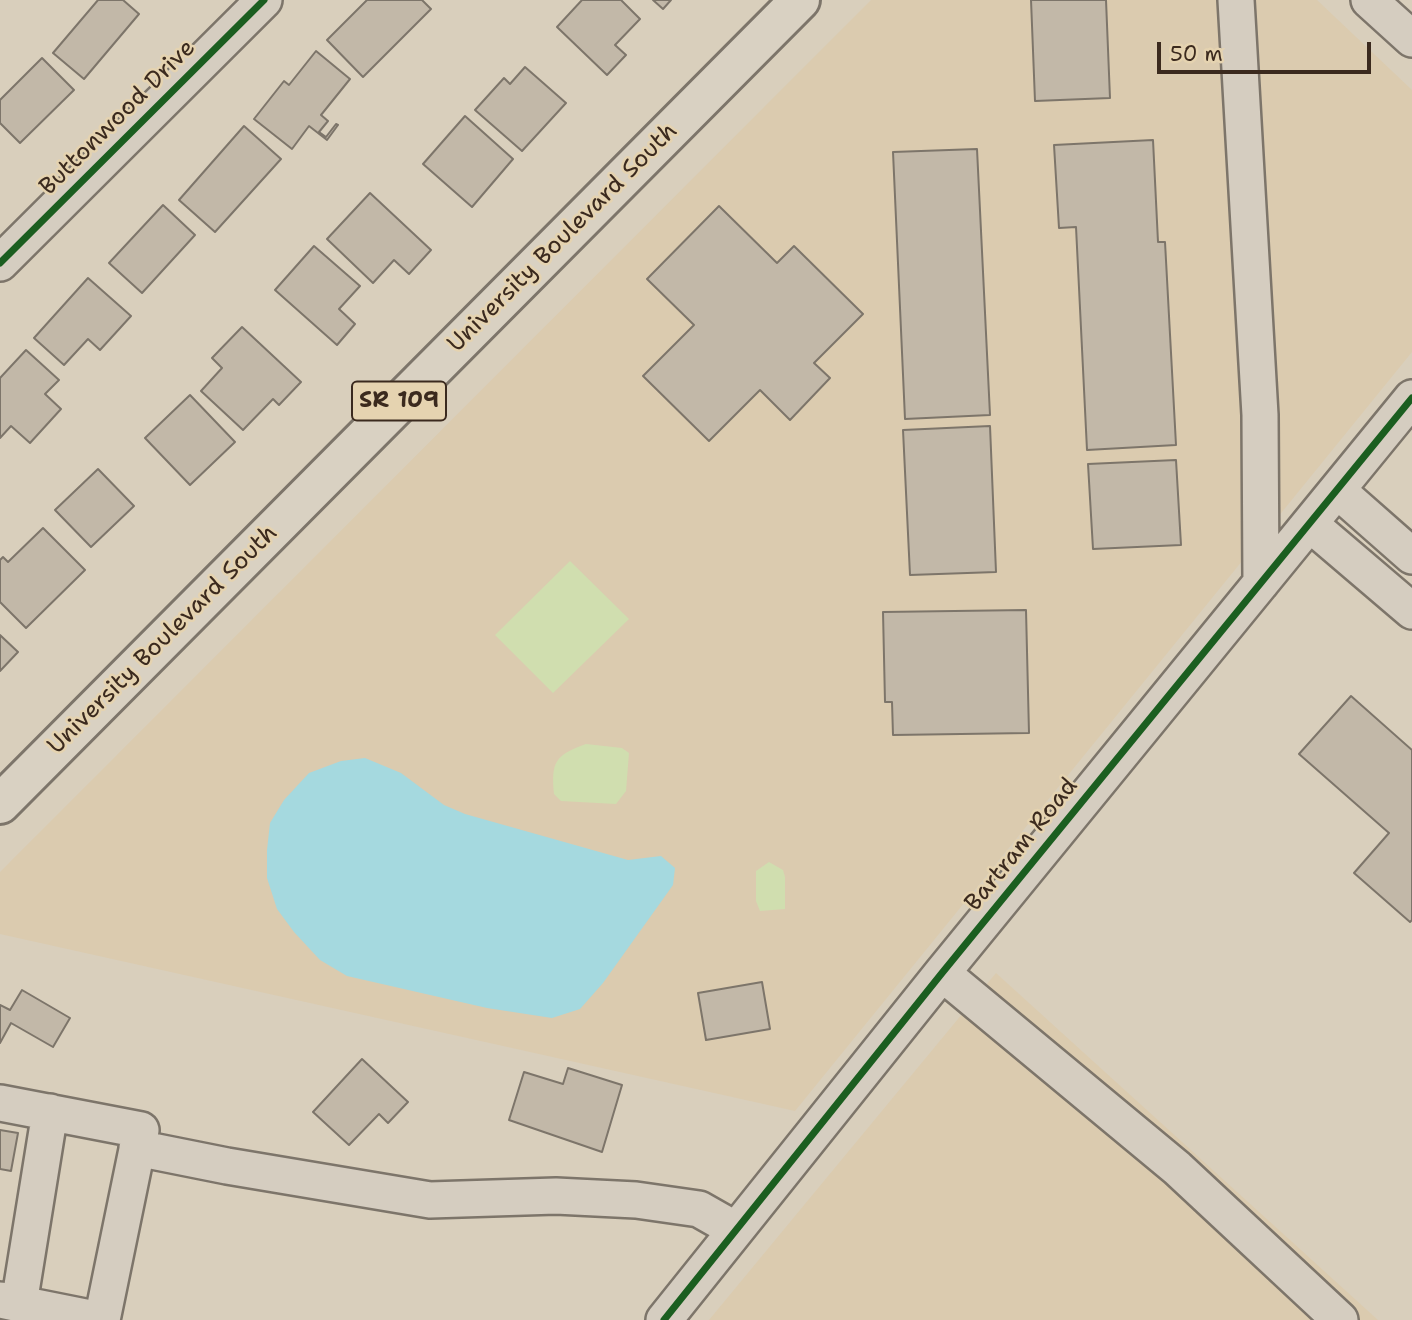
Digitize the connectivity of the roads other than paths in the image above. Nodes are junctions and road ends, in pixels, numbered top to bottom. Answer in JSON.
{"nodes":[{"id":1,"x":264,"y":0,"type":"edge"},
{"id":2,"x":800,"y":0,"type":"edge"},
{"id":3,"x":1236,"y":0,"type":"edge"},
{"id":4,"x":1370,"y":0,"type":"edge"},
{"id":5,"x":1412,"y":39,"type":"edge"},
{"id":6,"x":0,"y":263,"type":"edge"},
{"id":7,"x":1412,"y":398,"type":"edge"},
{"id":8,"x":1336,"y":490,"type":"junction"},
{"id":9,"x":1310,"y":524,"type":"junction"},
{"id":10,"x":1412,"y":556,"type":"edge"},
{"id":11,"x":1261,"y":583,"type":"junction"},
{"id":12,"x":1412,"y":611,"type":"edge"},
{"id":13,"x":0,"y":804,"type":"edge"},
{"id":14,"x":942,"y":973,"type":"junction"},
{"id":15,"x":0,"y":1103,"type":"edge"},
{"id":16,"x":50,"y":1112,"type":"junction"},
{"id":17,"x":137,"y":1148,"type":"junction"},
{"id":18,"x":736,"y":1230,"type":"junction"},
{"id":19,"x":9,"y":1302,"type":"edge"},
{"id":20,"x":101,"y":1320,"type":"edge"},
{"id":21,"x":664,"y":1320,"type":"edge"},
{"id":22,"x":1340,"y":1320,"type":"edge"}],
"edges":[{"from":1,"to":6,"type":"street","name":"Buttonwood Drive"},
{"from":2,"to":13,"type":"main road","name":"University Boulevard South","number":"SR 109"},
{"from":3,"to":11,"type":"street"},
{"from":4,"to":5,"type":"street"},
{"from":7,"to":8,"type":"street","name":"Bartram Road"},
{"from":8,"to":9,"type":"street","name":"Bartram Road"},
{"from":8,"to":10,"type":"street"},
{"from":9,"to":11,"type":"street","name":"Bartram Road"},
{"from":9,"to":12,"type":"street"},
{"from":11,"to":14,"type":"street","name":"Bartram Road"},
{"from":14,"to":18,"type":"street","name":"Bartram Road"},
{"from":14,"to":22,"type":"street"},
{"from":15,"to":16,"type":"street"},
{"from":16,"to":17,"type":"street"},
{"from":16,"to":19,"type":"street"},
{"from":17,"to":18,"type":"street"},
{"from":17,"to":20,"type":"street"},
{"from":18,"to":21,"type":"street","name":"Bartram Road"},
{"from":19,"to":20,"type":"street"}]}
